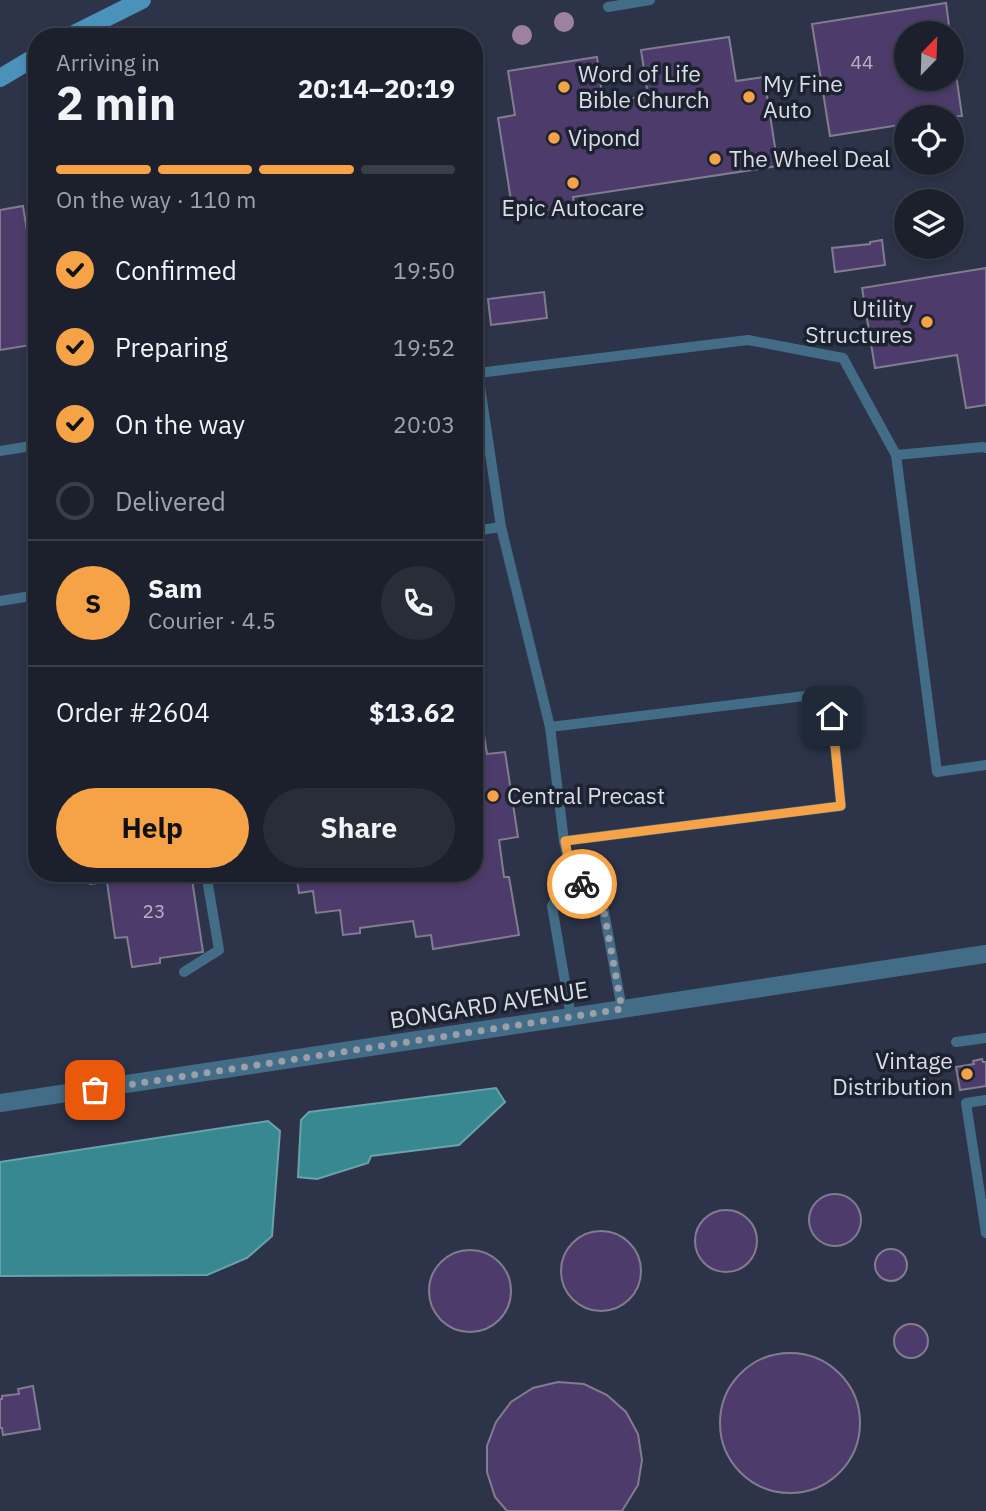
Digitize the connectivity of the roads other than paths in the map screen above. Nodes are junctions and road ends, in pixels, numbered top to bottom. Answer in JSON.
{"nodes":[{"id":1,"x":142,"y":0,"type":"edge"},
{"id":2,"x":650,"y":0,"type":"edge"},
{"id":3,"x":608,"y":6,"type":"dead end"},
{"id":4,"x":86,"y":28,"type":"edge"},
{"id":5,"x":28,"y":61,"type":"edge"},
{"id":6,"x":0,"y":78,"type":"edge"},
{"id":7,"x":483,"y":372,"type":"edge"},
{"id":8,"x":483,"y":416,"type":"edge"},
{"id":9,"x":28,"y":446,"type":"edge"},
{"id":10,"x":986,"y":448,"type":"edge"},
{"id":11,"x":0,"y":451,"type":"edge"},
{"id":12,"x":896,"y":455,"type":"junction"},
{"id":13,"x":501,"y":527,"type":"junction"},
{"id":14,"x":483,"y":530,"type":"edge"},
{"id":15,"x":28,"y":597,"type":"edge"},
{"id":16,"x":0,"y":601,"type":"edge"},
{"id":17,"x":551,"y":727,"type":"junction"},
{"id":18,"x":986,"y":765,"type":"edge"},
{"id":19,"x":565,"y":841,"type":"junction"},
{"id":20,"x":572,"y":875,"type":"junction"},
{"id":21,"x":208,"y":882,"type":"edge"},
{"id":22,"x":986,"y":954,"type":"edge"},
{"id":23,"x":184,"y":972,"type":"dead end"},
{"id":24,"x":622,"y":1009,"type":"junction"},
{"id":25,"x":571,"y":1017,"type":"junction"},
{"id":26,"x":986,"y":1038,"type":"edge"},
{"id":27,"x":956,"y":1042,"type":"dead end"},
{"id":28,"x":986,"y":1100,"type":"edge"},
{"id":29,"x":0,"y":1103,"type":"edge"},
{"id":30,"x":986,"y":1233,"type":"edge"}],
"edges":[{"from":1,"to":4,"type":"street"},
{"from":2,"to":3,"type":"lane"},
{"from":5,"to":6,"type":"street"},
{"from":7,"to":12,"type":"lane"},
{"from":8,"to":13,"type":"lane"},
{"from":9,"to":11,"type":"lane"},
{"from":10,"to":12,"type":"lane"},
{"from":12,"to":18,"type":"lane"},
{"from":13,"to":14,"type":"lane"},
{"from":13,"to":17,"type":"lane"},
{"from":15,"to":16,"type":"lane"},
{"from":17,"to":19,"type":"lane"},
{"from":17,"to":19,"type":"lane"},
{"from":19,"to":20,"type":"lane"},
{"from":20,"to":24,"type":"lane"},
{"from":20,"to":25,"type":"lane"},
{"from":21,"to":23,"type":"lane"},
{"from":22,"to":24,"type":"street","name":"BONGARD AVENUE"},
{"from":24,"to":25,"type":"street","name":"BONGARD AVENUE"},
{"from":25,"to":29,"type":"street","name":"BONGARD AVENUE"},
{"from":26,"to":27,"type":"lane"},
{"from":28,"to":30,"type":"lane"}]}
